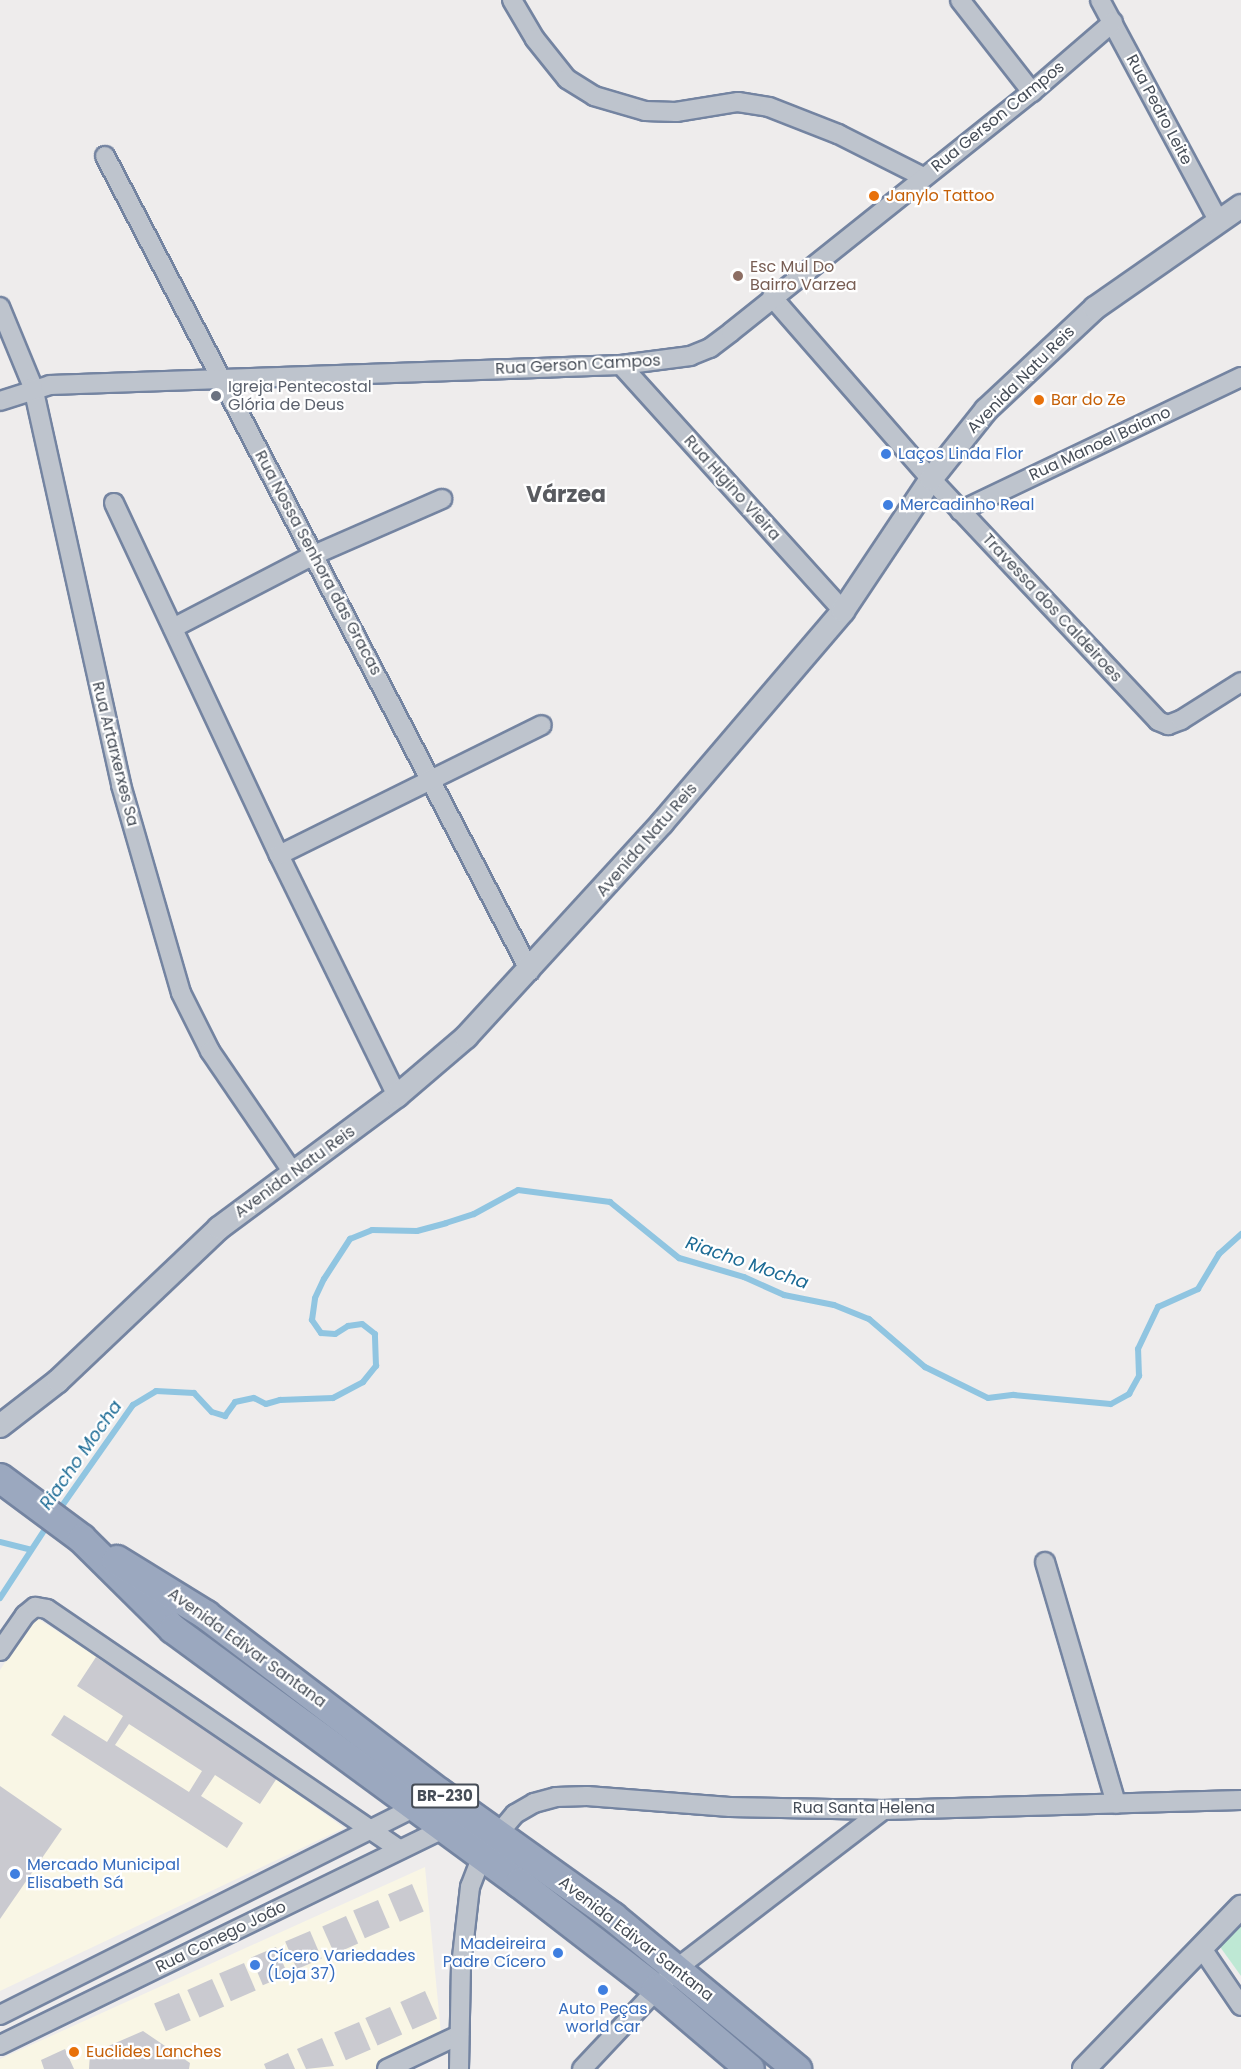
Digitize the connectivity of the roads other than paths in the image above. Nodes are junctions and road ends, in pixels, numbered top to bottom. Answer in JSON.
{"nodes":[{"id":1,"x":512,"y":0,"type":"edge"},
{"id":2,"x":960,"y":0,"type":"edge"},
{"id":3,"x":1100,"y":0,"type":"edge"},
{"id":4,"x":1113,"y":22,"type":"junction"},
{"id":5,"x":1032,"y":92,"type":"junction"},
{"id":6,"x":105,"y":156,"type":"dead end"},
{"id":7,"x":923,"y":177,"type":"junction"},
{"id":8,"x":1241,"y":206,"type":"edge"},
{"id":9,"x":1218,"y":220,"type":"junction"},
{"id":10,"x":772,"y":297,"type":"junction"},
{"id":11,"x":0,"y":307,"type":"edge"},
{"id":12,"x":621,"y":365,"type":"junction"},
{"id":13,"x":219,"y":377,"type":"junction"},
{"id":14,"x":1241,"y":377,"type":"edge"},
{"id":15,"x":33,"y":387,"type":"junction"},
{"id":16,"x":0,"y":401,"type":"edge"},
{"id":17,"x":931,"y":479,"type":"junction"},
{"id":18,"x":441,"y":499,"type":"dead end"},
{"id":19,"x":114,"y":502,"type":"dead end"},
{"id":20,"x":960,"y":511,"type":"junction"},
{"id":21,"x":314,"y":555,"type":"junction"},
{"id":22,"x":843,"y":611,"type":"junction"},
{"id":23,"x":173,"y":627,"type":"junction"},
{"id":24,"x":1241,"y":682,"type":"edge"},
{"id":25,"x":542,"y":725,"type":"dead end"},
{"id":26,"x":432,"y":782,"type":"junction"},
{"id":27,"x":279,"y":855,"type":"junction"},
{"id":28,"x":530,"y":971,"type":"junction"},
{"id":29,"x":398,"y":1096,"type":"junction"},
{"id":30,"x":294,"y":1174,"type":"junction"},
{"id":31,"x":1,"y":1424,"type":"edge"},
{"id":32,"x":11,"y":1485,"type":"edge"},
{"id":33,"x":77,"y":1535,"type":"junction"},
{"id":34,"x":1045,"y":1562,"type":"dead end"},
{"id":35,"x":0,"y":1651,"type":"edge"},
{"id":36,"x":440,"y":1793,"type":"junction"},
{"id":37,"x":1241,"y":1800,"type":"edge"},
{"id":38,"x":1116,"y":1804,"type":"junction"},
{"id":39,"x":414,"y":1809,"type":"junction"},
{"id":40,"x":882,"y":1810,"type":"junction"},
{"id":41,"x":442,"y":1829,"type":"junction"},
{"id":42,"x":374,"y":1830,"type":"junction"},
{"id":43,"x":499,"y":1833,"type":"junction"},
{"id":44,"x":400,"y":1850,"type":"junction"},
{"id":45,"x":482,"y":1856,"type":"junction"},
{"id":46,"x":1241,"y":1907,"type":"edge"},
{"id":47,"x":1201,"y":1947,"type":"junction"},
{"id":48,"x":676,"y":1969,"type":"junction"},
{"id":49,"x":85,"y":1973,"type":"junction"},
{"id":50,"x":656,"y":1989,"type":"junction"},
{"id":51,"x":98,"y":1997,"type":"junction"},
{"id":52,"x":1241,"y":2006,"type":"edge"},
{"id":53,"x":0,"y":2014,"type":"edge"},
{"id":54,"x":459,"y":2035,"type":"junction"},
{"id":55,"x":0,"y":2045,"type":"edge"},
{"id":56,"x":387,"y":2069,"type":"edge"},
{"id":57,"x":459,"y":2069,"type":"edge"},
{"id":58,"x":582,"y":2069,"type":"edge"},
{"id":59,"x":750,"y":2069,"type":"edge"},
{"id":60,"x":796,"y":2069,"type":"edge"},
{"id":61,"x":1084,"y":2069,"type":"edge"}],
"edges":[{"from":1,"to":7,"type":"street"},
{"from":2,"to":5,"type":"street"},
{"from":3,"to":4,"type":"street","name":"Rua Pedro Leite"},
{"from":4,"to":5,"type":"street","name":"Rua Gerson Campos"},
{"from":4,"to":9,"type":"street","name":"Rua Pedro Leite"},
{"from":5,"to":7,"type":"street","name":"Rua Gerson Campos"},
{"from":6,"to":13,"type":"street","name":"Rua Nossa Senhora das Gracas"},
{"from":7,"to":10,"type":"street","name":"Rua Gerson Campos"},
{"from":8,"to":9,"type":"street","name":"Avenida Natu Reis"},
{"from":9,"to":17,"type":"street","name":"Avenida Natu Reis"},
{"from":10,"to":12,"type":"street","name":"Rua Gerson Campos"},
{"from":10,"to":17,"type":"street","name":"Travessa dos Caldeiroes"},
{"from":11,"to":15,"type":"street","name":"Rua Artarxerxes Sa"},
{"from":12,"to":13,"type":"street","name":"Rua Gerson Campos"},
{"from":12,"to":22,"type":"street","name":"Rua Higino Vieira"},
{"from":13,"to":15,"type":"street","name":"Rua Gerson Campos"},
{"from":13,"to":21,"type":"street","name":"Rua Nossa Senhora das Gracas"},
{"from":14,"to":20,"type":"street","name":"Rua Manoel Baiano"},
{"from":15,"to":16,"type":"street","name":"Rua Gerson Campos"},
{"from":15,"to":30,"type":"street","name":"Rua Artarxerxes Sa"},
{"from":17,"to":20,"type":"street","name":"Travessa dos Caldeiroes"},
{"from":17,"to":22,"type":"street","name":"Avenida Natu Reis"},
{"from":18,"to":21,"type":"street"},
{"from":19,"to":23,"type":"street"},
{"from":20,"to":24,"type":"street","name":"Travessa dos Caldeiroes"},
{"from":21,"to":23,"type":"street"},
{"from":21,"to":26,"type":"street","name":"Rua Nossa Senhora das Gracas"},
{"from":22,"to":28,"type":"street","name":"Avenida Natu Reis"},
{"from":23,"to":27,"type":"street"},
{"from":25,"to":26,"type":"street"},
{"from":26,"to":27,"type":"street"},
{"from":26,"to":28,"type":"street","name":"Rua Nossa Senhora das Gracas"},
{"from":27,"to":29,"type":"street"},
{"from":28,"to":29,"type":"street","name":"Avenida Natu Reis"},
{"from":29,"to":30,"type":"street","name":"Avenida Natu Reis"},
{"from":30,"to":31,"type":"street","name":"Avenida Natu Reis"},
{"from":32,"to":33,"type":"highway","number":"BR-230"},
{"from":33,"to":36,"type":"highway","name":"Avenida Edivar Santana","number":"BR-230"},
{"from":33,"to":39,"type":"highway","name":"Avenida Edivar Santana","number":"BR-230"},
{"from":34,"to":38,"type":"street"},
{"from":35,"to":42,"type":"street"},
{"from":36,"to":39,"type":"street"},
{"from":36,"to":43,"type":"highway","name":"Avenida Edivar Santana","number":"BR-230"},
{"from":37,"to":38,"type":"street","name":"Rua Santa Helena"},
{"from":38,"to":40,"type":"street","name":"Rua Santa Helena"},
{"from":39,"to":41,"type":"highway","name":"Avenida Edivar Santana","number":"BR-230"},
{"from":39,"to":42,"type":"street","name":"Rua Conego João"},
{"from":40,"to":43,"type":"street","name":"Rua Santa Helena"},
{"from":40,"to":48,"type":"street"},
{"from":41,"to":44,"type":"street","name":"Rua Conego João"},
{"from":41,"to":45,"type":"highway","name":"Avenida Edivar Santana","number":"BR-230"},
{"from":42,"to":44,"type":"street"},
{"from":42,"to":49,"type":"street","name":"Rua Conego João"},
{"from":43,"to":45,"type":"street","name":"Rua Santa Helena"},
{"from":43,"to":48,"type":"highway","name":"Avenida Edivar Santana","number":"BR-230"},
{"from":44,"to":51,"type":"street","name":"Rua Conego João"},
{"from":45,"to":50,"type":"highway","name":"Avenida Edivar Santana","number":"BR-230"},
{"from":45,"to":54,"type":"street","name":"Rua Santa Helena"},
{"from":46,"to":47,"type":"street"},
{"from":47,"to":52,"type":"street"},
{"from":47,"to":61,"type":"street"},
{"from":48,"to":50,"type":"street"},
{"from":48,"to":60,"type":"highway","name":"Avenida Edivar Santana","number":"BR-230"},
{"from":49,"to":51,"type":"street"},
{"from":49,"to":53,"type":"street","name":"Rua Conego João"},
{"from":50,"to":58,"type":"street"},
{"from":50,"to":59,"type":"highway","name":"Avenida Edivar Santana","number":"BR-230"},
{"from":51,"to":55,"type":"street","name":"Rua Conego João"},
{"from":54,"to":56,"type":"street"},
{"from":54,"to":57,"type":"street","name":"Rua Santa Helena"}]}
